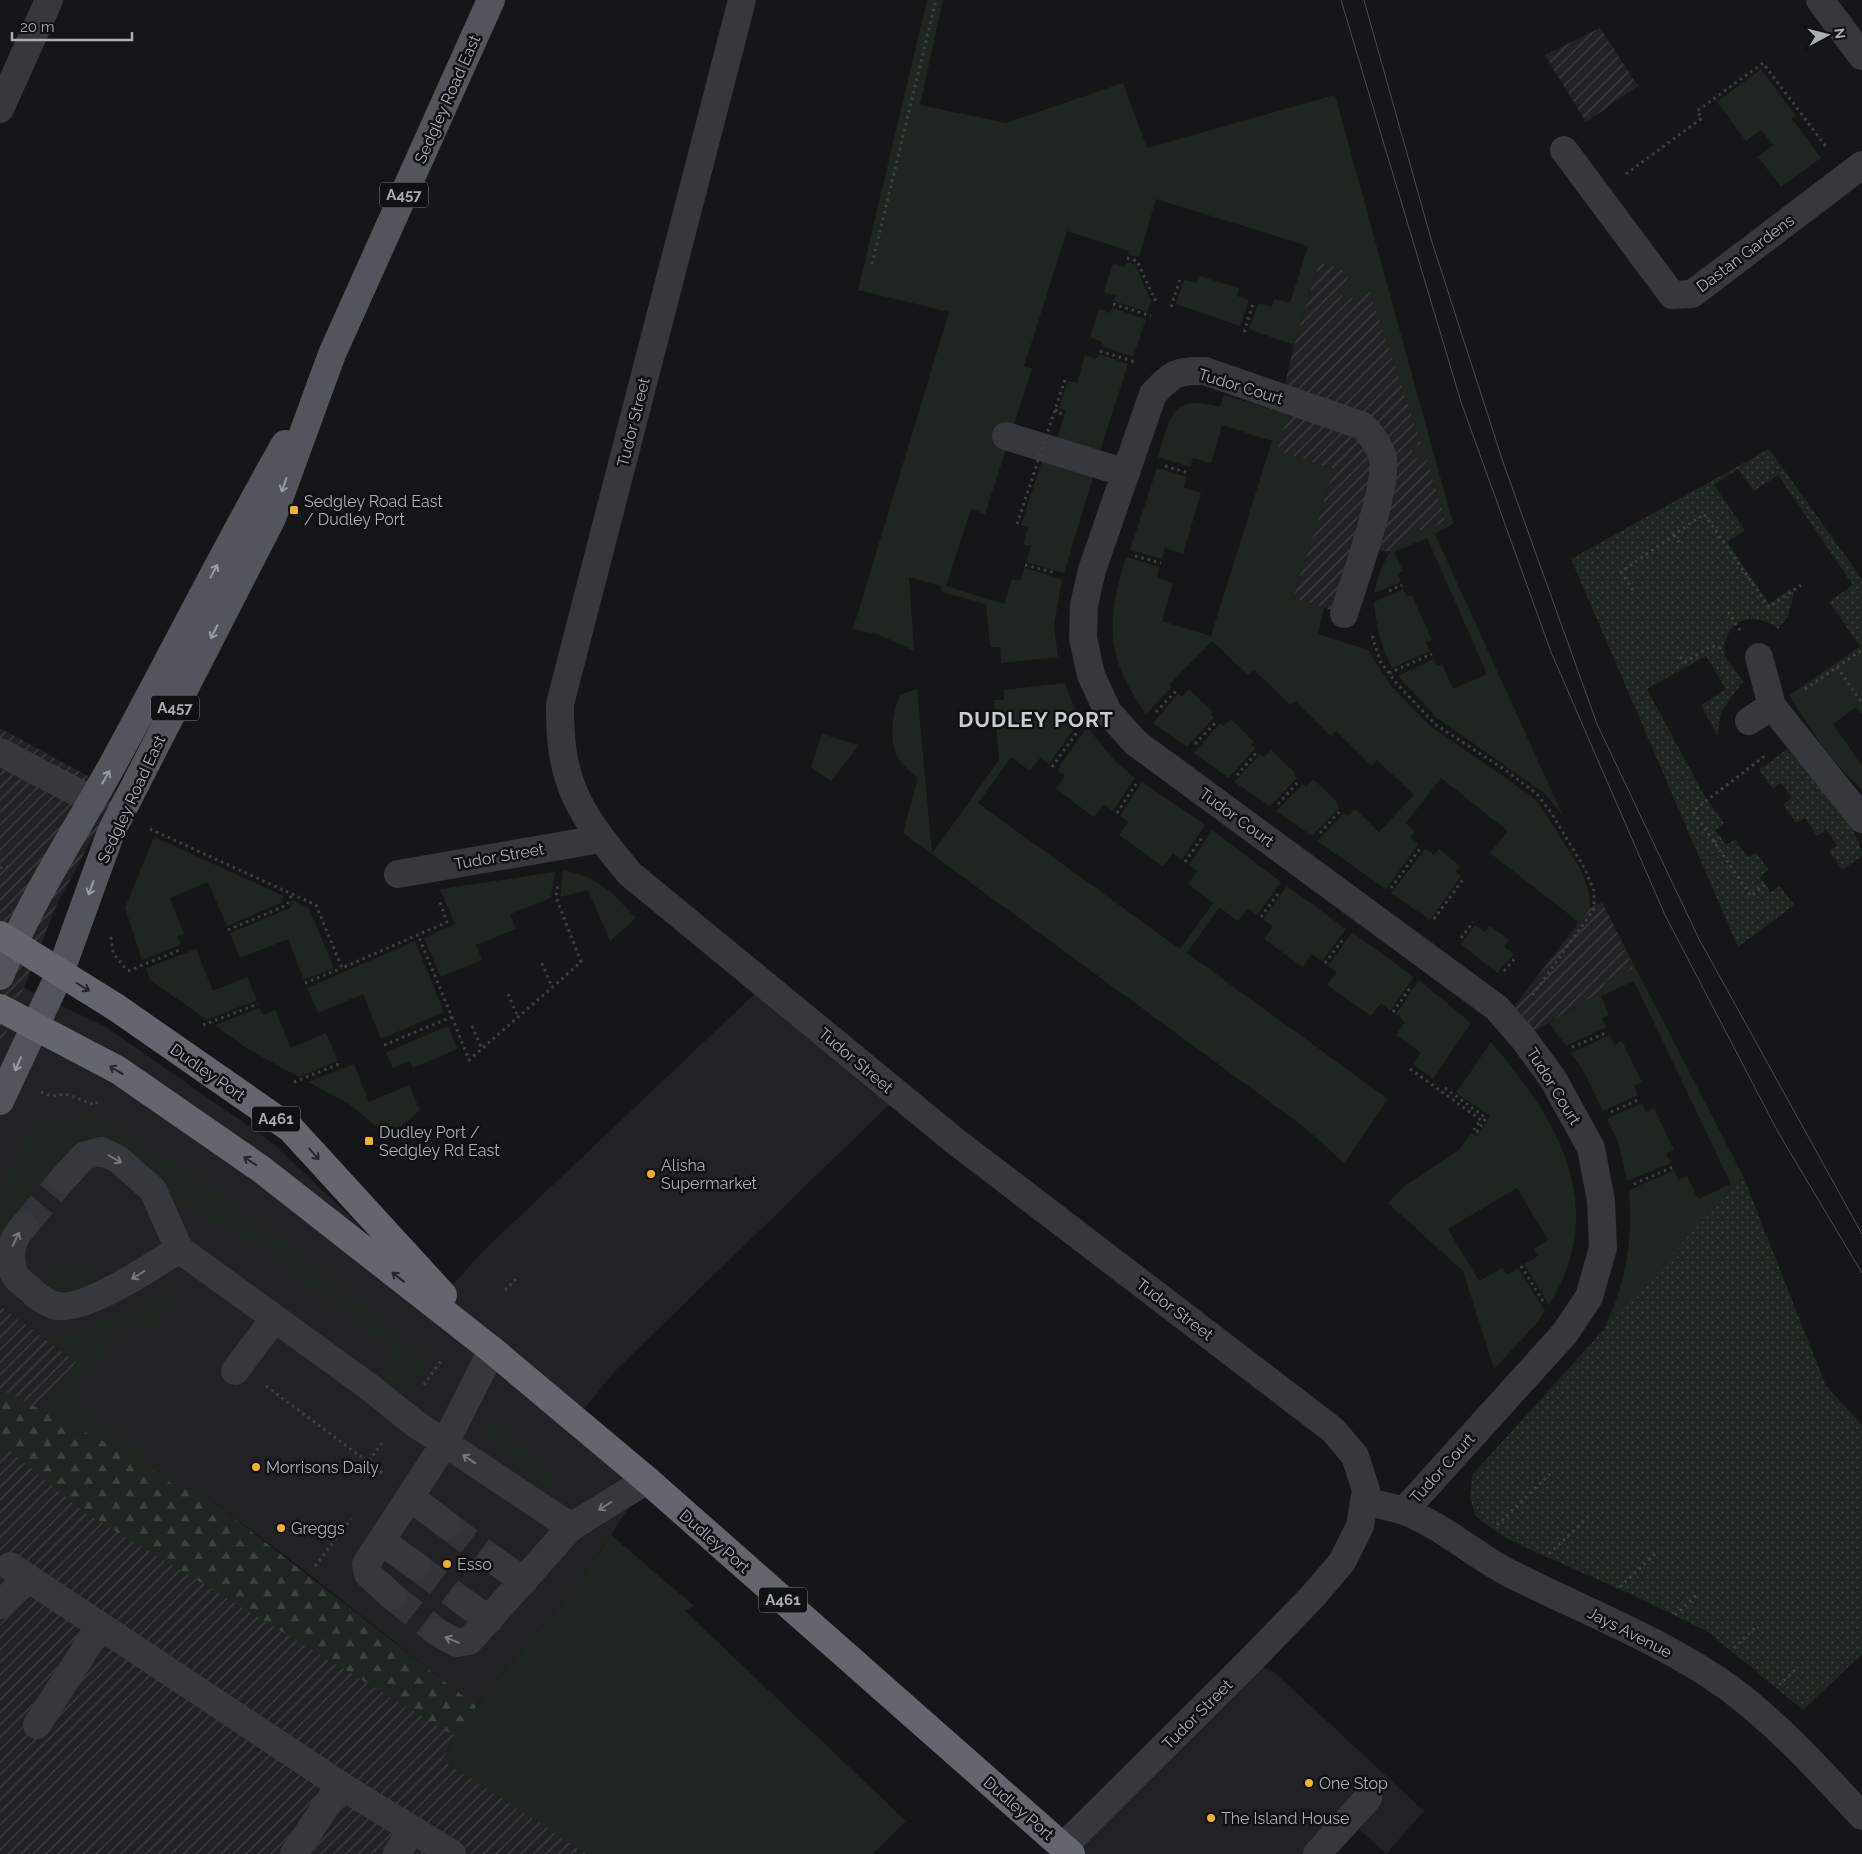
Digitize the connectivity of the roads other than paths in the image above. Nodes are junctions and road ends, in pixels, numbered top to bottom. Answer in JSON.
{"nodes":[{"id":1,"x":49,"y":0,"type":"edge"},
{"id":2,"x":491,"y":0,"type":"edge"},
{"id":3,"x":742,"y":0,"type":"edge"},
{"id":4,"x":1820,"y":0,"type":"edge"},
{"id":5,"x":1862,"y":56,"type":"edge"},
{"id":6,"x":0,"y":108,"type":"edge"},
{"id":7,"x":1564,"y":150,"type":"dead end"},
{"id":8,"x":1855,"y":170,"type":"edge"},
{"id":9,"x":317,"y":390,"type":"junction"},
{"id":10,"x":1006,"y":436,"type":"dead end"},
{"id":11,"x":1126,"y":473,"type":"junction"},
{"id":12,"x":1344,"y":614,"type":"dead end"},
{"id":13,"x":1759,"y":657,"type":"road end"},
{"id":14,"x":1774,"y":707,"type":"junction"},
{"id":15,"x":1750,"y":721,"type":"dead end"},
{"id":16,"x":0,"y":752,"type":"edge"},
{"id":17,"x":92,"y":800,"type":"junction"},
{"id":18,"x":1862,"y":818,"type":"edge"},
{"id":19,"x":600,"y":838,"type":"junction"},
{"id":20,"x":398,"y":874,"type":"dead end"},
{"id":21,"x":7,"y":938,"type":"edge"},
{"id":22,"x":60,"y":973,"type":"junction"},
{"id":23,"x":0,"y":976,"type":"edge"},
{"id":24,"x":0,"y":1008,"type":"edge"},
{"id":25,"x":34,"y":1027,"type":"junction"},
{"id":26,"x":0,"y":1101,"type":"edge"},
{"id":27,"x":62,"y":1180,"type":"tunnel mouth"},
{"id":28,"x":24,"y":1226,"type":"tunnel mouth"},
{"id":29,"x":179,"y":1249,"type":"junction"},
{"id":30,"x":274,"y":1319,"type":"junction"},
{"id":31,"x":492,"y":1350,"type":"junction"},
{"id":32,"x":235,"y":1370,"type":"dead end"},
{"id":33,"x":445,"y":1443,"type":"junction"},
{"id":34,"x":647,"y":1480,"type":"junction"},
{"id":35,"x":410,"y":1497,"type":"junction"},
{"id":36,"x":1364,"y":1501,"type":"junction"},
{"id":37,"x":1404,"y":1511,"type":"junction"},
{"id":38,"x":446,"y":1525,"type":"tunnel mouth"},
{"id":39,"x":571,"y":1527,"type":"junction"},
{"id":40,"x":381,"y":1541,"type":"junction"},
{"id":41,"x":492,"y":1559,"type":"tunnel mouth"},
{"id":42,"x":416,"y":1566,"type":"tunnel mouth"},
{"id":43,"x":524,"y":1581,"type":"junction"},
{"id":44,"x":392,"y":1596,"type":"tunnel mouth"},
{"id":45,"x":461,"y":1600,"type":"tunnel mouth"},
{"id":46,"x":0,"y":1606,"type":"edge"},
{"id":47,"x":489,"y":1620,"type":"junction"},
{"id":48,"x":100,"y":1626,"type":"junction"},
{"id":49,"x":437,"y":1632,"type":"tunnel mouth"},
{"id":50,"x":37,"y":1725,"type":"dead end"},
{"id":51,"x":340,"y":1785,"type":"junction"},
{"id":52,"x":1368,"y":1798,"type":"dead end"},
{"id":53,"x":1862,"y":1816,"type":"edge"},
{"id":54,"x":412,"y":1829,"type":"junction"},
{"id":55,"x":1067,"y":1850,"type":"edge"},
{"id":56,"x":294,"y":1854,"type":"edge"},
{"id":57,"x":396,"y":1854,"type":"edge"},
{"id":58,"x":452,"y":1854,"type":"edge"},
{"id":59,"x":1317,"y":1854,"type":"edge"}],
"edges":[{"from":1,"to":6,"type":"street"},
{"from":2,"to":9,"type":"main road","name":"Sedgley Road East","number":"A457"},
{"from":3,"to":19,"type":"street","name":"Tudor Street"},
{"from":4,"to":5,"type":"street"},
{"from":7,"to":8,"type":"street","name":"Dastan Gardens"},
{"from":17,"to":9,"type":"main road","name":"Sedgley Road East","number":"A457","one_way":true},
{"from":9,"to":22,"type":"main road","name":"Sedgley Road East","number":"A457","one_way":true},
{"from":10,"to":11,"type":"street"},
{"from":11,"to":12,"type":"street","name":"Tudor Court"},
{"from":11,"to":37,"type":"street","name":"Tudor Court"},
{"from":13,"to":14,"type":"street"},
{"from":14,"to":15,"type":"street"},
{"from":14,"to":18,"type":"street"},
{"from":16,"to":17,"type":"street"},
{"from":17,"to":21,"type":"main road","name":"Sedgley Road East","number":"A457"},
{"from":19,"to":20,"type":"street","name":"Tudor Street"},
{"from":19,"to":36,"type":"street","name":"Tudor Street"},
{"from":21,"to":22,"type":"highway","name":"Dudley Port","number":"A461"},
{"from":21,"to":23,"type":"main road","name":"Sedgley Road East","number":"A457"},
{"from":22,"to":25,"type":"main road","name":"Sedgley Road East","number":"A457"},
{"from":22,"to":31,"type":"highway","name":"Dudley Port","number":"A461","one_way":true},
{"from":24,"to":25,"type":"highway","name":"Dudley Port","number":"A461"},
{"from":25,"to":26,"type":"main road","name":"Sedgley Road East","number":"A457","one_way":true},
{"from":31,"to":25,"type":"highway","name":"Dudley Port","number":"A461","one_way":true},
{"from":27,"to":29,"type":"street","one_way":true},
{"from":29,"to":28,"type":"street","one_way":true},
{"from":29,"to":30,"type":"street"},
{"from":30,"to":32,"type":"street"},
{"from":30,"to":33,"type":"street"},
{"from":31,"to":33,"type":"street"},
{"from":31,"to":34,"type":"highway","name":"Dudley Port","number":"A461"},
{"from":33,"to":35,"type":"street"},
{"from":39,"to":33,"type":"street","one_way":true},
{"from":34,"to":39,"type":"street","one_way":true},
{"from":34,"to":55,"type":"highway","name":"Dudley Port","number":"A461"},
{"from":35,"to":38,"type":"street"},
{"from":35,"to":40,"type":"street"},
{"from":36,"to":37,"type":"street","name":"Jays Avenue"},
{"from":36,"to":55,"type":"street","name":"Tudor Street"},
{"from":37,"to":53,"type":"street","name":"Jays Avenue"},
{"from":39,"to":43,"type":"street"},
{"from":40,"to":42,"type":"street"},
{"from":40,"to":44,"type":"street"},
{"from":41,"to":43,"type":"street"},
{"from":43,"to":47,"type":"street"},
{"from":45,"to":47,"type":"street"},
{"from":46,"to":48,"type":"street"},
{"from":47,"to":49,"type":"street","one_way":true},
{"from":48,"to":50,"type":"street"},
{"from":48,"to":51,"type":"street"},
{"from":51,"to":54,"type":"street"},
{"from":51,"to":56,"type":"street"},
{"from":52,"to":59,"type":"street"},
{"from":54,"to":57,"type":"street"},
{"from":54,"to":58,"type":"street"}]}
